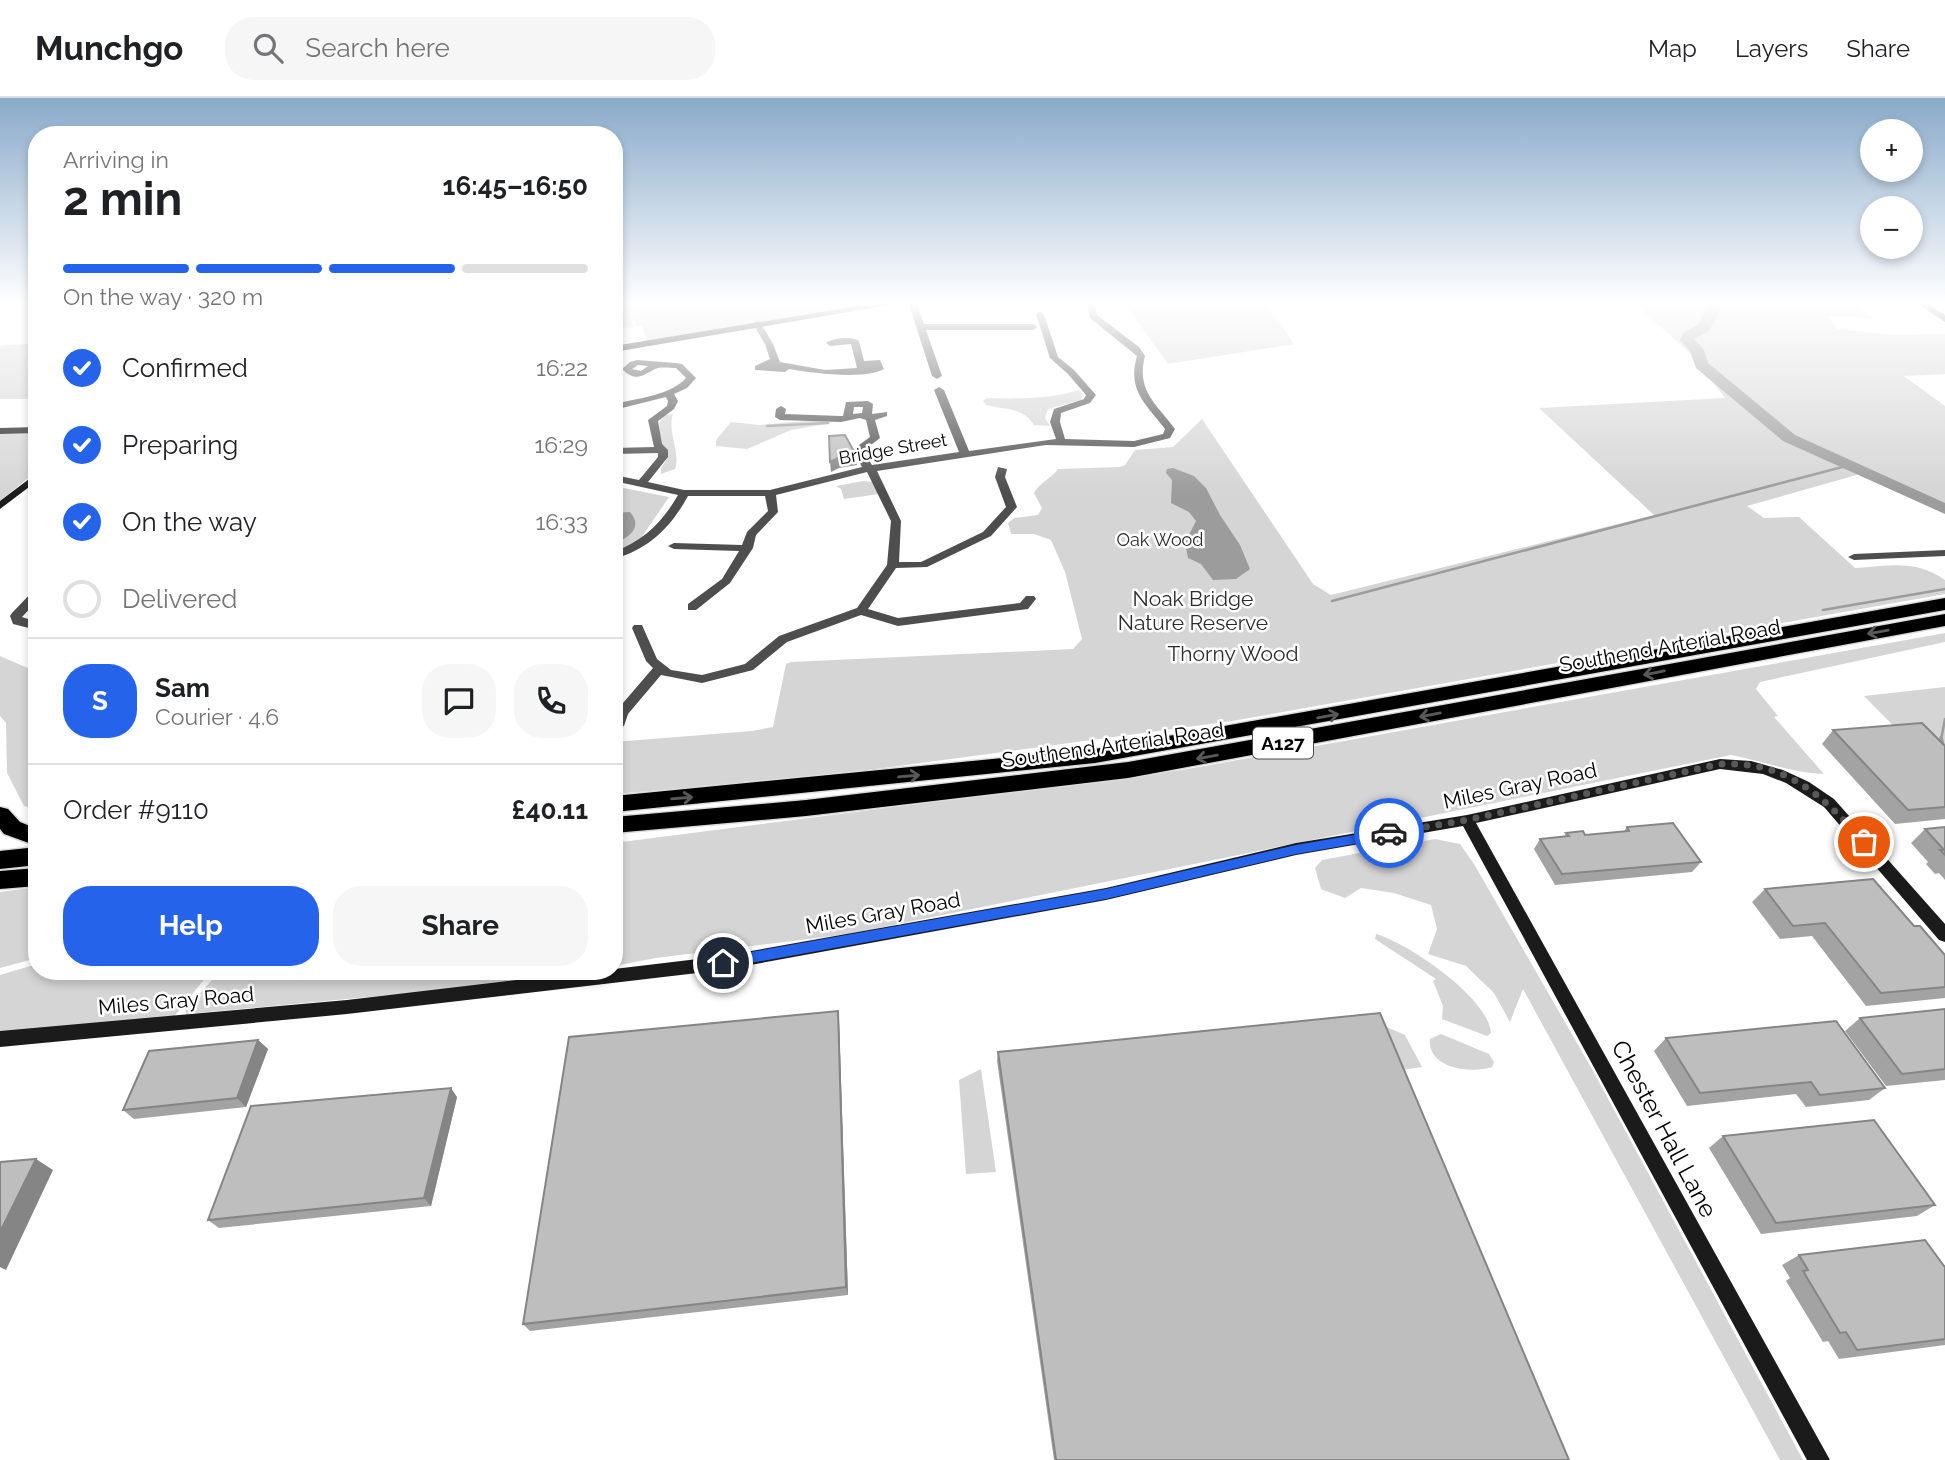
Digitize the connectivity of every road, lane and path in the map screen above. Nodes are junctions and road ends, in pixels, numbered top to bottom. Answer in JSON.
{"nodes":[{"id":1,"x":653,"y":365,"type":"dead end"},
{"id":2,"x":766,"y":365,"type":"edge"},
{"id":3,"x":778,"y":365,"type":"edge"},
{"id":4,"x":860,"y":365,"type":"edge"},
{"id":5,"x":933,"y":365,"type":"edge"},
{"id":6,"x":1062,"y":365,"type":"edge"},
{"id":7,"x":1138,"y":365,"type":"edge"},
{"id":8,"x":758,"y":369,"type":"junction"},
{"id":9,"x":794,"y":369,"type":"junction"},
{"id":10,"x":746,"y":371,"type":"dead end"},
{"id":11,"x":937,"y":376,"type":"dead end"},
{"id":12,"x":939,"y":390,"type":"dead end"},
{"id":13,"x":669,"y":394,"type":"junction"},
{"id":14,"x":623,"y":405,"type":"edge"},
{"id":15,"x":781,"y":409,"type":"dead end"},
{"id":16,"x":884,"y":414,"type":"dead end"},
{"id":17,"x":869,"y":417,"type":"junction"},
{"id":18,"x":1168,"y":427,"type":"junction"},
{"id":19,"x":28,"y":430,"type":"edge"},
{"id":20,"x":0,"y":432,"type":"edge"},
{"id":21,"x":1061,"y":441,"type":"junction"},
{"id":22,"x":1181,"y":441,"type":"dead end"},
{"id":23,"x":663,"y":450,"type":"junction"},
{"id":24,"x":623,"y":451,"type":"edge"},
{"id":25,"x":965,"y":454,"type":"junction"},
{"id":26,"x":868,"y":469,"type":"junction"},
{"id":27,"x":1002,"y":469,"type":"dead end"},
{"id":28,"x":623,"y":480,"type":"edge"},
{"id":29,"x":28,"y":483,"type":"edge"},
{"id":30,"x":642,"y":483,"type":"junction"},
{"id":31,"x":684,"y":493,"type":"junction"},
{"id":32,"x":770,"y":493,"type":"junction"},
{"id":33,"x":0,"y":506,"type":"edge"},
{"id":34,"x":674,"y":546,"type":"dead end"},
{"id":35,"x":747,"y":548,"type":"junction"},
{"id":36,"x":623,"y":552,"type":"edge"},
{"id":37,"x":1945,"y":553,"type":"edge"},
{"id":38,"x":1854,"y":557,"type":"dead end"},
{"id":39,"x":893,"y":565,"type":"junction"},
{"id":40,"x":1030,"y":600,"type":"dead end"},
{"id":41,"x":28,"y":603,"type":"edge"},
{"id":42,"x":1945,"y":604,"type":"edge"},
{"id":43,"x":692,"y":607,"type":"dead end"},
{"id":44,"x":861,"y":611,"type":"junction"},
{"id":45,"x":1945,"y":620,"type":"edge"},
{"id":46,"x":28,"y":625,"type":"edge"},
{"id":47,"x":638,"y":628,"type":"dead end"},
{"id":48,"x":660,"y":668,"type":"junction"},
{"id":49,"x":623,"y":712,"type":"edge"},
{"id":50,"x":623,"y":803,"type":"edge"},
{"id":51,"x":0,"y":816,"type":"edge"},
{"id":52,"x":1467,"y":820,"type":"junction"},
{"id":53,"x":623,"y":824,"type":"edge"},
{"id":54,"x":28,"y":834,"type":"edge"},
{"id":55,"x":28,"y":857,"type":"edge"},
{"id":56,"x":0,"y":860,"type":"edge"},
{"id":57,"x":28,"y":878,"type":"edge"},
{"id":58,"x":0,"y":880,"type":"edge"},
{"id":59,"x":1945,"y":934,"type":"edge"},
{"id":60,"x":623,"y":975,"type":"edge"},
{"id":61,"x":578,"y":980,"type":"edge"},
{"id":62,"x":0,"y":1039,"type":"edge"},
{"id":63,"x":1819,"y":1460,"type":"edge"}],
"edges":[{"from":1,"to":13,"type":"street"},
{"from":2,"to":8,"type":"street"},
{"from":3,"to":9,"type":"street"},
{"from":4,"to":9,"type":"street"},
{"from":5,"to":11,"type":"street"},
{"from":6,"to":21,"type":"street"},
{"from":7,"to":18,"type":"street"},
{"from":8,"to":9,"type":"street"},
{"from":8,"to":10,"type":"street"},
{"from":12,"to":25,"type":"street"},
{"from":13,"to":14,"type":"street"},
{"from":13,"to":23,"type":"street"},
{"from":15,"to":17,"type":"street"},
{"from":16,"to":17,"type":"street"},
{"from":17,"to":26,"type":"street"},
{"from":18,"to":21,"type":"street","name":"Bridge Street"},
{"from":18,"to":22,"type":"street"},
{"from":19,"to":20,"type":"street"},
{"from":21,"to":25,"type":"street","name":"Bridge Street"},
{"from":23,"to":24,"type":"street"},
{"from":23,"to":30,"type":"street"},
{"from":25,"to":26,"type":"street","name":"Bridge Street"},
{"from":26,"to":32,"type":"street","name":"Bridge Street"},
{"from":26,"to":39,"type":"street"},
{"from":27,"to":39,"type":"street"},
{"from":28,"to":30,"type":"street","name":"Bridge Street"},
{"from":29,"to":33,"type":"street"},
{"from":30,"to":31,"type":"street","name":"Bridge Street"},
{"from":31,"to":32,"type":"street","name":"Bridge Street"},
{"from":31,"to":36,"type":"street"},
{"from":32,"to":35,"type":"street"},
{"from":34,"to":35,"type":"street"},
{"from":35,"to":43,"type":"street"},
{"from":37,"to":38,"type":"street"},
{"from":39,"to":44,"type":"street"},
{"from":40,"to":44,"type":"street"},
{"from":41,"to":46,"type":"street"},
{"from":50,"to":42,"type":"highway","name":"Southend Arterial Road","number":"A127","one_way":true},
{"from":44,"to":48,"type":"street"},
{"from":45,"to":53,"type":"highway","name":"Southend Arterial Road","number":"A127","one_way":true},
{"from":47,"to":48,"type":"street"},
{"from":48,"to":49,"type":"street"},
{"from":51,"to":54,"type":"highway"},
{"from":52,"to":59,"type":"street","name":"Miles Gray Road"},
{"from":52,"to":60,"type":"street","name":"Miles Gray Road"},
{"from":52,"to":63,"type":"street","name":"Chester Hall Lane"},
{"from":55,"to":56,"type":"highway"},
{"from":57,"to":58,"type":"highway"},
{"from":61,"to":62,"type":"street","name":"Miles Gray Road"}]}
